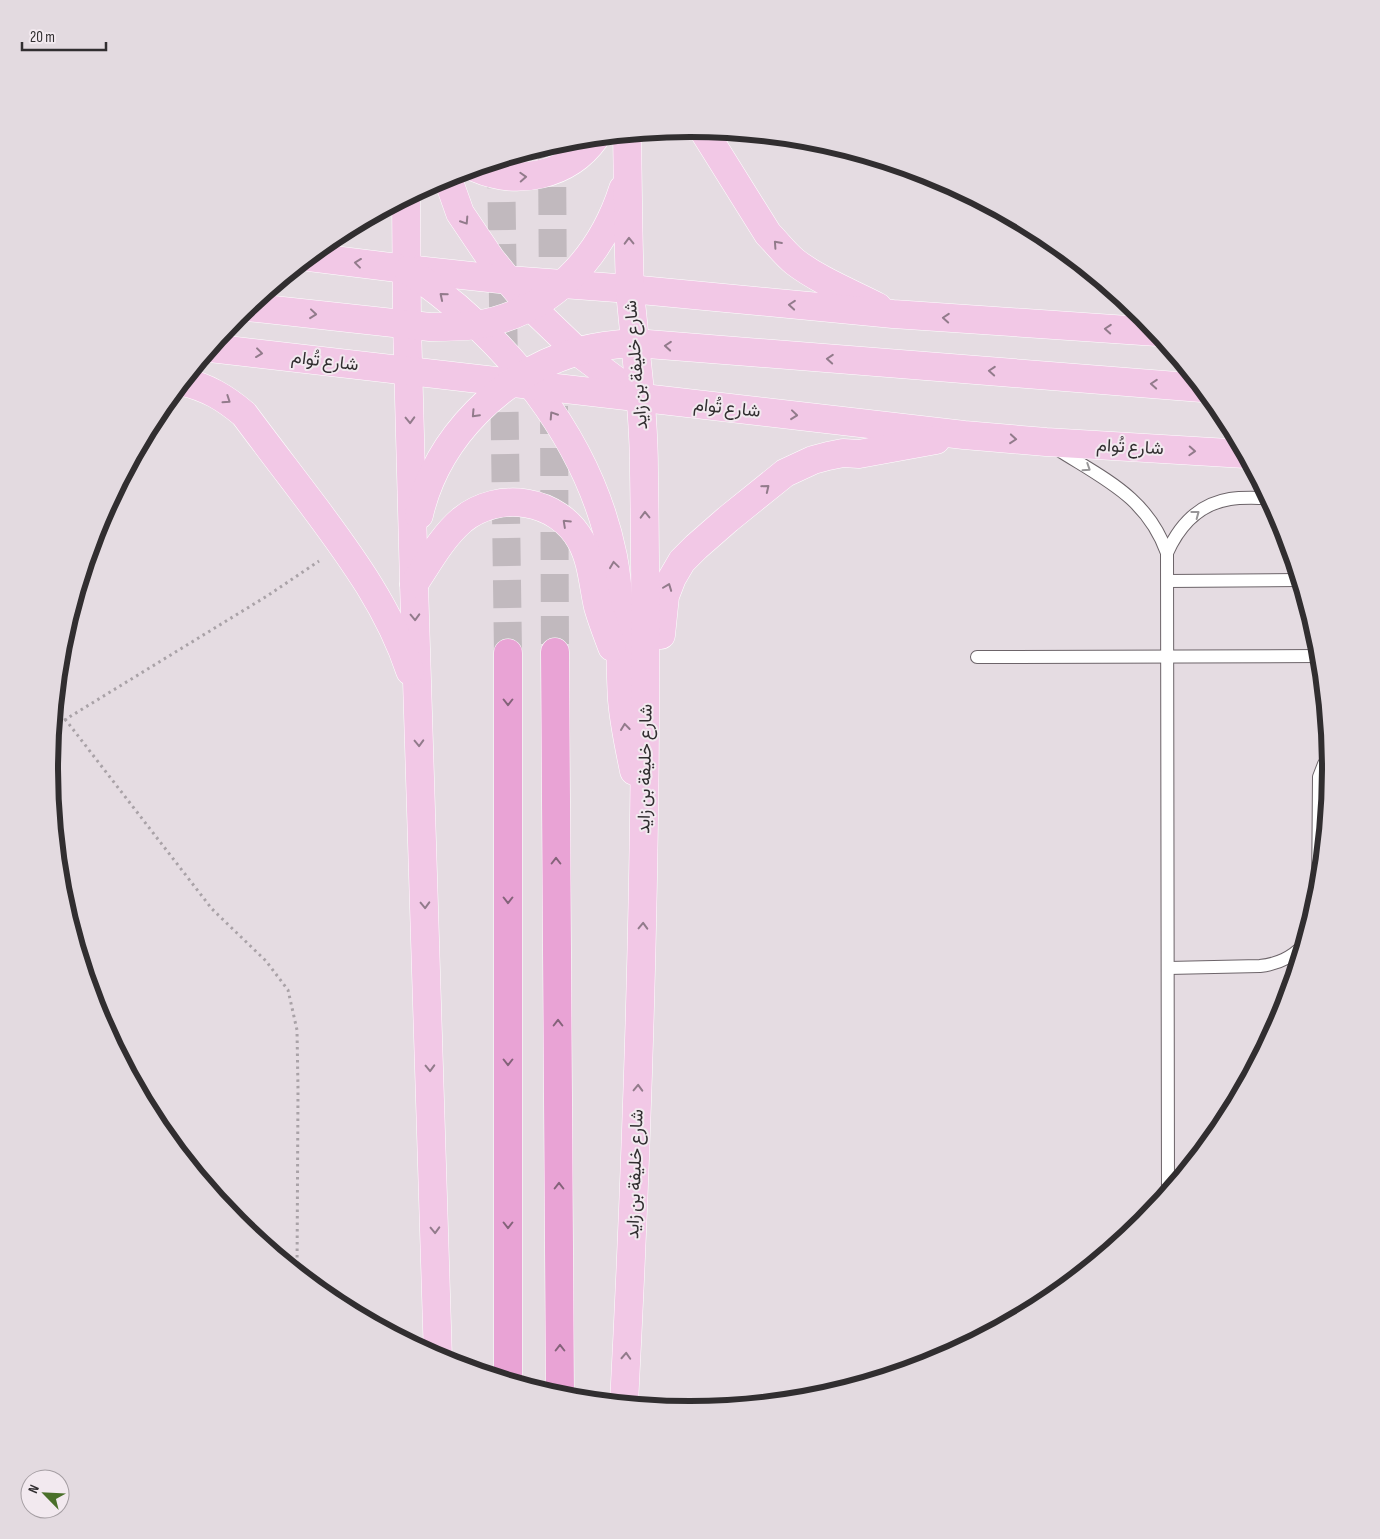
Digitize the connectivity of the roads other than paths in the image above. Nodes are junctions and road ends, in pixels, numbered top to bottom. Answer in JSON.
{"nodes":[{"id":1,"x":708,"y":137,"type":"edge"},
{"id":2,"x":627,"y":140,"type":"edge"},
{"id":3,"x":588,"y":145,"type":"edge"},
{"id":4,"x":627,"y":162,"type":"junction"},
{"id":5,"x":486,"y":171,"type":"edge"},
{"id":6,"x":450,"y":184,"type":"edge"},
{"id":7,"x":406,"y":204,"type":"edge"},
{"id":8,"x":320,"y":257,"type":"edge"},
{"id":9,"x":406,"y":269,"type":"junction"},
{"id":10,"x":508,"y":280,"type":"junction"},
{"id":11,"x":562,"y":285,"type":"junction"},
{"id":12,"x":630,"y":290,"type":"junction"},
{"id":13,"x":530,"y":306,"type":"junction"},
{"id":14,"x":258,"y":308,"type":"edge"},
{"id":15,"x":893,"y":314,"type":"junction"},
{"id":16,"x":407,"y":324,"type":"junction"},
{"id":17,"x":477,"y":325,"type":"junction"},
{"id":18,"x":1146,"y":331,"type":"edge"},
{"id":19,"x":635,"y":343,"type":"junction"},
{"id":20,"x":217,"y":349,"type":"edge"},
{"id":21,"x":578,"y":352,"type":"junction"},
{"id":22,"x":408,"y":371,"type":"junction"},
{"id":23,"x":522,"y":381,"type":"junction"},
{"id":24,"x":189,"y":383,"type":"edge"},
{"id":25,"x":1194,"y":387,"type":"edge"},
{"id":26,"x":641,"y":398,"type":"junction"},
{"id":27,"x":964,"y":434,"type":"junction"},
{"id":28,"x":1046,"y":442,"type":"junction"},
{"id":29,"x":1238,"y":454,"type":"edge"},
{"id":30,"x":1261,"y":498,"type":"edge"},
{"id":31,"x":414,"y":539,"type":"junction"},
{"id":32,"x":1168,"y":553,"type":"junction"},
{"id":33,"x":1293,"y":580,"type":"edge"},
{"id":34,"x":1168,"y":581,"type":"junction"},
{"id":35,"x":414,"y":584,"type":"junction"},
{"id":36,"x":555,"y":652,"type":"tunnel mouth"},
{"id":37,"x":508,"y":653,"type":"tunnel mouth"},
{"id":38,"x":1168,"y":656,"type":"junction"},
{"id":39,"x":1312,"y":656,"type":"edge"},
{"id":40,"x":977,"y":658,"type":"dead end"},
{"id":41,"x":621,"y":664,"type":"junction"},
{"id":42,"x":418,"y":694,"type":"junction"},
{"id":43,"x":1322,"y":769,"type":"edge"},
{"id":44,"x":644,"y":808,"type":"junction"},
{"id":45,"x":1319,"y":837,"type":"edge"},
{"id":46,"x":1295,"y":953,"type":"edge"},
{"id":47,"x":1168,"y":968,"type":"junction"},
{"id":48,"x":1168,"y":1185,"type":"edge"},
{"id":49,"x":438,"y":1349,"type":"edge"},
{"id":50,"x":508,"y":1374,"type":"edge"},
{"id":51,"x":560,"y":1388,"type":"edge"},
{"id":52,"x":624,"y":1399,"type":"edge"}],
"edges":[{"from":15,"to":1,"type":"main road","one_way":true},
{"from":2,"to":4,"type":"main road","name":"شارع خليفة بن زايد"},
{"from":5,"to":3,"type":"main road","one_way":true},
{"from":4,"to":11,"type":"main road"},
{"from":12,"to":4,"type":"main road","name":"شارع خليفة بن زايد","one_way":true},
{"from":6,"to":10,"type":"main road","one_way":true},
{"from":7,"to":9,"type":"main road"},
{"from":9,"to":8,"type":"main road","one_way":true},
{"from":9,"to":10,"type":"main road"},
{"from":9,"to":16,"type":"main road"},
{"from":17,"to":9,"type":"main road","one_way":true},
{"from":10,"to":11,"type":"main road"},
{"from":10,"to":13,"type":"main road"},
{"from":11,"to":12,"type":"main road"},
{"from":11,"to":13,"type":"main road"},
{"from":15,"to":12,"type":"main road","one_way":true},
{"from":12,"to":19,"type":"main road","name":"شارع خليفة بن زايد"},
{"from":13,"to":17,"type":"main road"},
{"from":13,"to":21,"type":"main road"},
{"from":14,"to":16,"type":"main road","one_way":true},
{"from":18,"to":15,"type":"main road","one_way":true},
{"from":16,"to":17,"type":"main road"},
{"from":16,"to":22,"type":"main road"},
{"from":17,"to":23,"type":"main road"},
{"from":19,"to":21,"type":"main road"},
{"from":25,"to":19,"type":"main road","one_way":true},
{"from":19,"to":26,"type":"main road","name":"شارع خليفة بن زايد"},
{"from":20,"to":22,"type":"main road","name":"شارع تُوام","one_way":true},
{"from":21,"to":23,"type":"main road"},
{"from":21,"to":26,"type":"main road"},
{"from":22,"to":23,"type":"main road","name":"شارع تُوام"},
{"from":22,"to":31,"type":"main road","one_way":true},
{"from":23,"to":26,"type":"main road","name":"شارع تُوام"},
{"from":23,"to":31,"type":"main road","one_way":true},
{"from":41,"to":23,"type":"main road","one_way":true},
{"from":24,"to":42,"type":"main road","one_way":true},
{"from":26,"to":27,"type":"main road","name":"شارع تُوام","one_way":true},
{"from":44,"to":26,"type":"main road","name":"شارع خليفة بن زايد","one_way":true},
{"from":27,"to":28,"type":"main road","name":"شارع تُوام","one_way":true},
{"from":44,"to":27,"type":"main road","one_way":true},
{"from":28,"to":29,"type":"main road","name":"شارع تُوام","one_way":true},
{"from":28,"to":32,"type":"lane","one_way":true},
{"from":32,"to":30,"type":"lane","one_way":true},
{"from":31,"to":35,"type":"main road"},
{"from":32,"to":34,"type":"lane"},
{"from":33,"to":34,"type":"lane"},
{"from":34,"to":38,"type":"lane"},
{"from":41,"to":35,"type":"main road","one_way":true},
{"from":35,"to":42,"type":"main road","one_way":true},
{"from":51,"to":36,"type":"highway","one_way":true},
{"from":37,"to":50,"type":"highway","one_way":true},
{"from":38,"to":39,"type":"lane"},
{"from":38,"to":40,"type":"lane"},
{"from":38,"to":47,"type":"lane"},
{"from":44,"to":41,"type":"main road","one_way":true},
{"from":42,"to":49,"type":"main road","one_way":true},
{"from":43,"to":45,"type":"lane"},
{"from":52,"to":44,"type":"main road","name":"شارع خليفة بن زايد","one_way":true},
{"from":46,"to":47,"type":"lane"},
{"from":47,"to":48,"type":"lane"}]}
